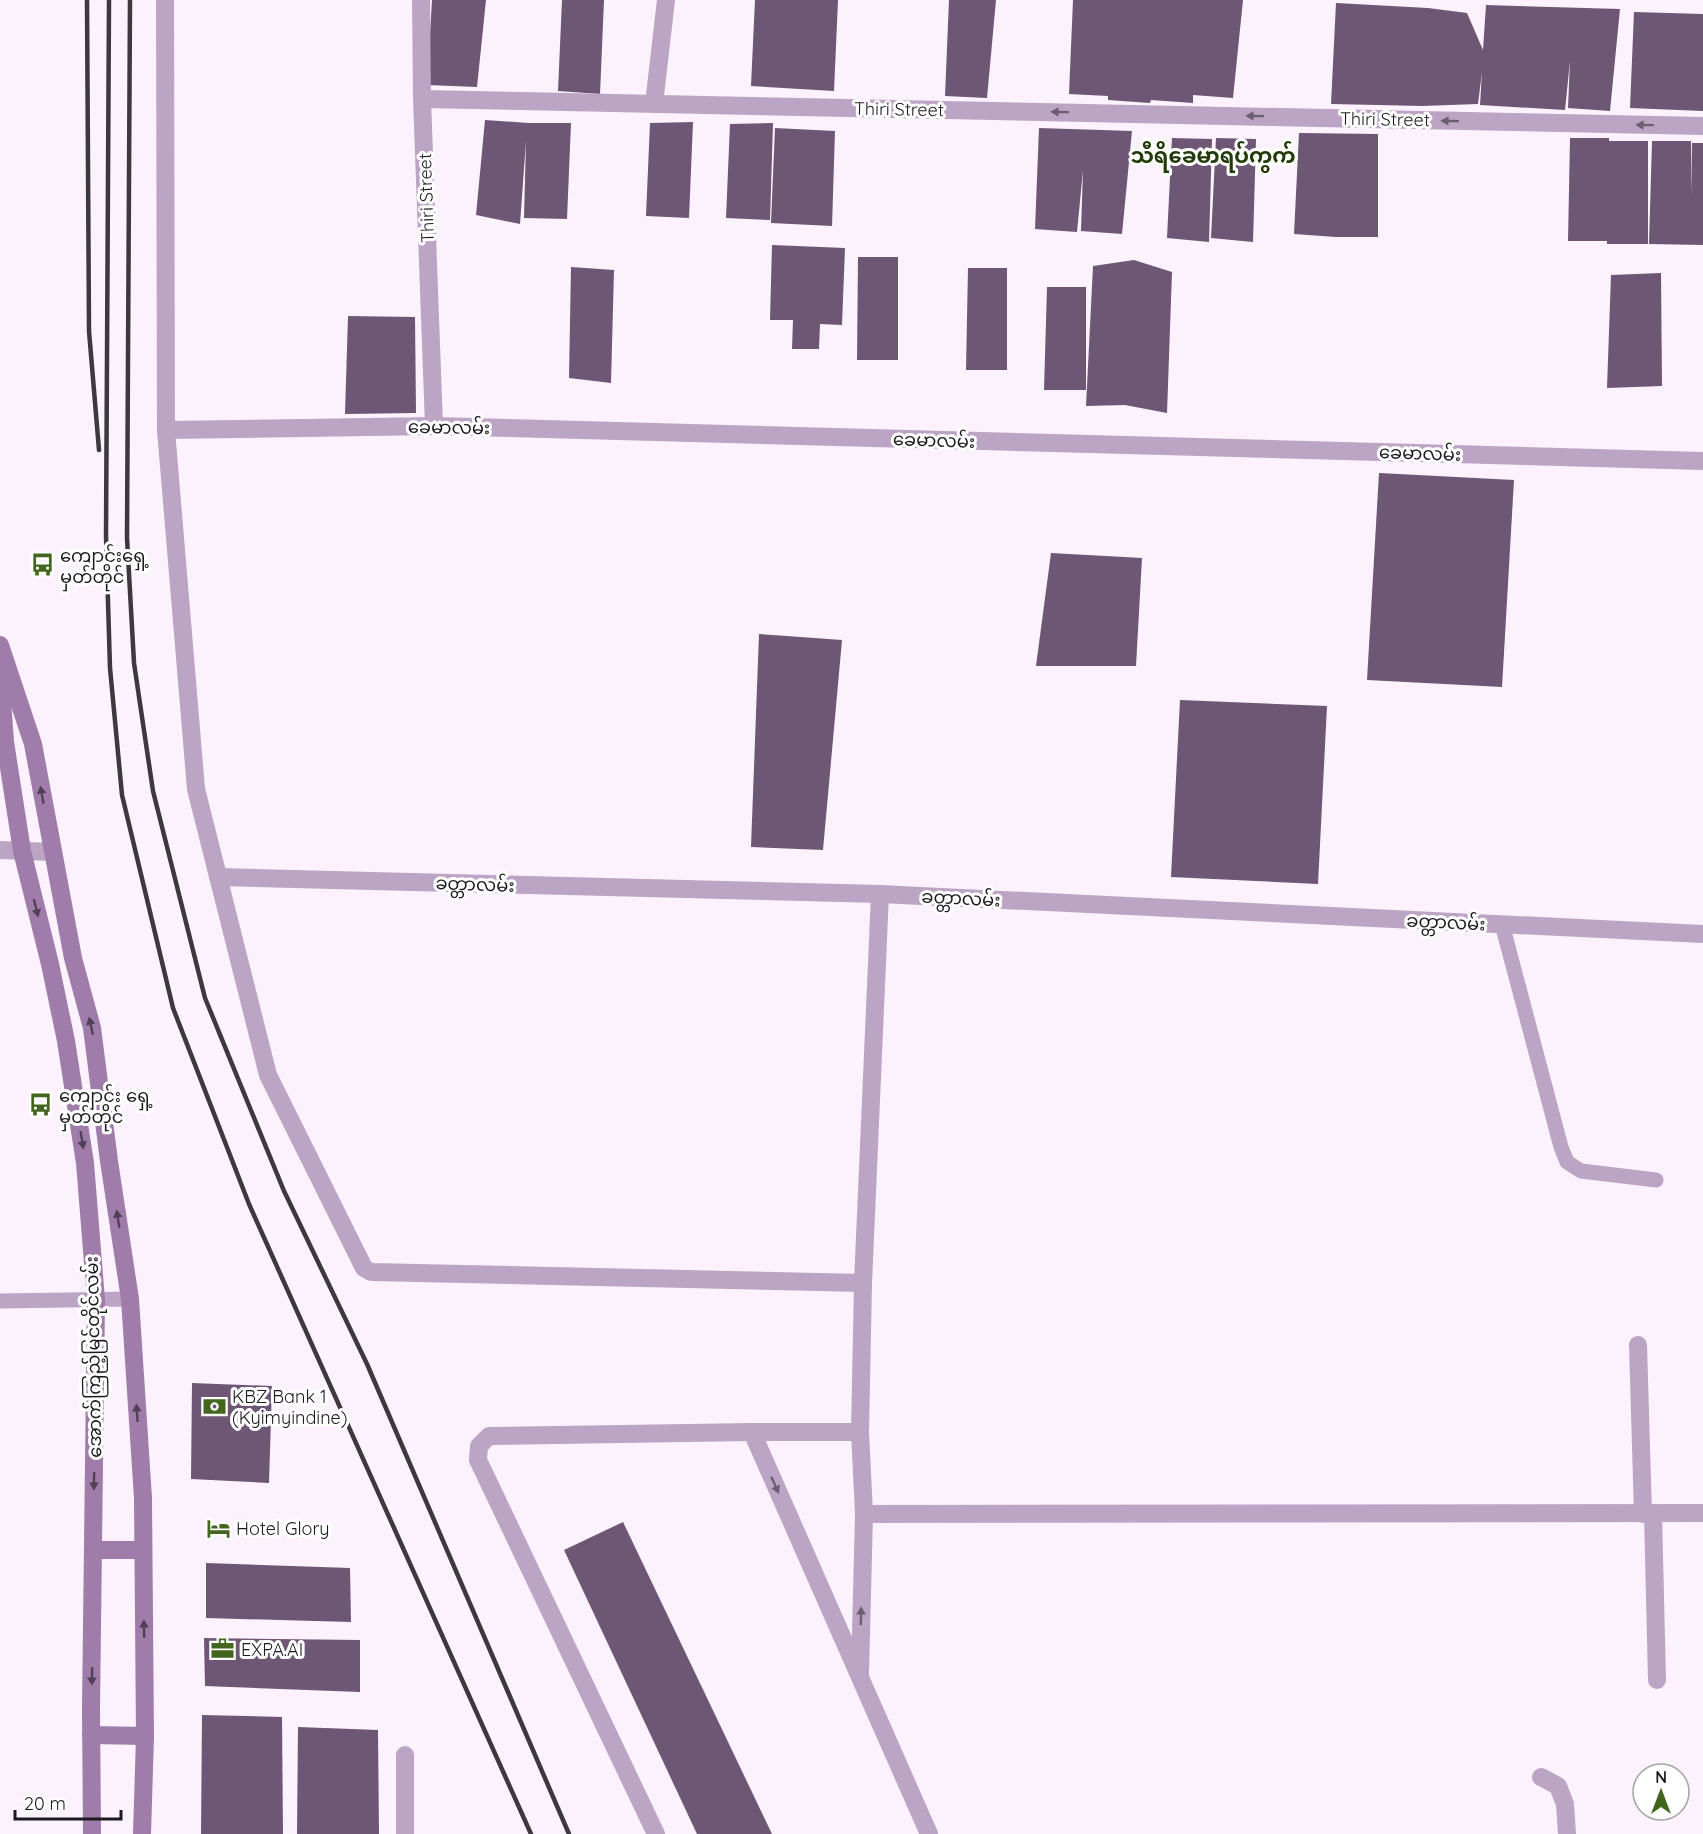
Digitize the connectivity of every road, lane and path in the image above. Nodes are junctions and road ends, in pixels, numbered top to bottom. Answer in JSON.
{"nodes":[{"id":1,"x":165,"y":0,"type":"edge"},
{"id":2,"x":421,"y":0,"type":"edge"},
{"id":3,"x":666,"y":0,"type":"edge"},
{"id":4,"x":422,"y":99,"type":"junction"},
{"id":5,"x":654,"y":104,"type":"junction"},
{"id":6,"x":1703,"y":126,"type":"edge"},
{"id":7,"x":434,"y":426,"type":"junction"},
{"id":8,"x":166,"y":430,"type":"junction"},
{"id":9,"x":1703,"y":461,"type":"edge"},
{"id":10,"x":0,"y":645,"type":"edge"},
{"id":11,"x":0,"y":672,"type":"edge"},
{"id":12,"x":0,"y":850,"type":"edge"},
{"id":13,"x":22,"y":851,"type":"junction"},
{"id":14,"x":53,"y":852,"type":"junction"},
{"id":15,"x":218,"y":877,"type":"junction"},
{"id":16,"x":880,"y":894,"type":"junction"},
{"id":17,"x":1502,"y":924,"type":"junction"},
{"id":18,"x":1703,"y":934,"type":"edge"},
{"id":19,"x":1656,"y":1180,"type":"dead end"},
{"id":20,"x":863,"y":1283,"type":"junction"},
{"id":21,"x":96,"y":1299,"type":"junction"},
{"id":22,"x":130,"y":1299,"type":"junction"},
{"id":23,"x":0,"y":1301,"type":"edge"},
{"id":24,"x":1638,"y":1345,"type":"dead end"},
{"id":25,"x":752,"y":1432,"type":"junction"},
{"id":26,"x":860,"y":1432,"type":"junction"},
{"id":27,"x":1703,"y":1513,"type":"edge"},
{"id":28,"x":864,"y":1514,"type":"junction"},
{"id":29,"x":1648,"y":1514,"type":"junction"},
{"id":30,"x":93,"y":1550,"type":"junction"},
{"id":31,"x":143,"y":1550,"type":"junction"},
{"id":32,"x":860,"y":1674,"type":"junction"},
{"id":33,"x":1657,"y":1680,"type":"dead end"},
{"id":34,"x":91,"y":1735,"type":"junction"},
{"id":35,"x":145,"y":1736,"type":"junction"},
{"id":36,"x":405,"y":1755,"type":"dead end"},
{"id":37,"x":1542,"y":1777,"type":"dead end"},
{"id":38,"x":92,"y":1834,"type":"edge"},
{"id":39,"x":142,"y":1834,"type":"edge"},
{"id":40,"x":405,"y":1834,"type":"edge"},
{"id":41,"x":656,"y":1834,"type":"edge"},
{"id":42,"x":929,"y":1834,"type":"edge"},
{"id":43,"x":1567,"y":1834,"type":"edge"}],
"edges":[{"from":1,"to":8,"type":"street"},
{"from":2,"to":4,"type":"street"},
{"from":3,"to":5,"type":"street"},
{"from":4,"to":5,"type":"street","name":"Thiri Street"},
{"from":4,"to":7,"type":"street","name":"Thiri Street"},
{"from":6,"to":5,"type":"street","name":"Thiri Street","one_way":true},
{"from":7,"to":8,"type":"street","name":"ခေမာလမ်း"},
{"from":7,"to":9,"type":"street","name":"ခေမာလမ်း"},
{"from":8,"to":15,"type":"street"},
{"from":14,"to":10,"type":"main road","name":"အောက်ကြည့်မြင်တိုင်လမ်း","one_way":true},
{"from":11,"to":13,"type":"main road","name":"အောက်ကြည့်မြင်တိုင်လမ်း"},
{"from":12,"to":13,"type":"street"},
{"from":13,"to":14,"type":"street"},
{"from":13,"to":21,"type":"main road","name":"အောက်ကြည့်မြင်တိုင်လမ်း","one_way":true},
{"from":22,"to":14,"type":"main road","name":"အောက်ကြည့်မြင်တိုင်လမ်း","one_way":true},
{"from":15,"to":16,"type":"street","name":"ခတ္တာလမ်း"},
{"from":15,"to":20,"type":"street"},
{"from":16,"to":17,"type":"street","name":"ခတ္တာလမ်း"},
{"from":16,"to":20,"type":"street"},
{"from":17,"to":18,"type":"street","name":"ခတ္တာလမ်း"},
{"from":17,"to":19,"type":"lane"},
{"from":20,"to":26,"type":"street"},
{"from":21,"to":22,"type":"lane"},
{"from":21,"to":23,"type":"lane"},
{"from":21,"to":30,"type":"main road","name":"အောက်ကြည့်မြင်တိုင်လမ်း","one_way":true},
{"from":31,"to":22,"type":"main road","name":"အောက်ကြည့်မြင်တိုင်လမ်း","one_way":true},
{"from":24,"to":29,"type":"street"},
{"from":25,"to":26,"type":"street"},
{"from":25,"to":32,"type":"street","one_way":true},
{"from":25,"to":41,"type":"street"},
{"from":26,"to":28,"type":"street"},
{"from":27,"to":29,"type":"street"},
{"from":28,"to":29,"type":"street"},
{"from":32,"to":28,"type":"street","one_way":true},
{"from":29,"to":33,"type":"street"},
{"from":30,"to":31,"type":"main road"},
{"from":30,"to":34,"type":"main road","name":"အောက်ကြည့်မြင်တိုင်လမ်း","one_way":true},
{"from":35,"to":31,"type":"main road","name":"အောက်ကြည့်မြင်တိုင်လမ်း","one_way":true},
{"from":32,"to":42,"type":"street"},
{"from":34,"to":35,"type":"main road"},
{"from":34,"to":38,"type":"main road","name":"အောက်ကြည့်မြင်တိုင်လမ်း"},
{"from":35,"to":39,"type":"main road","name":"အောက်ကြည့်မြင်တိုင်လမ်း"},
{"from":36,"to":40,"type":"street"},
{"from":37,"to":43,"type":"street"}]}
